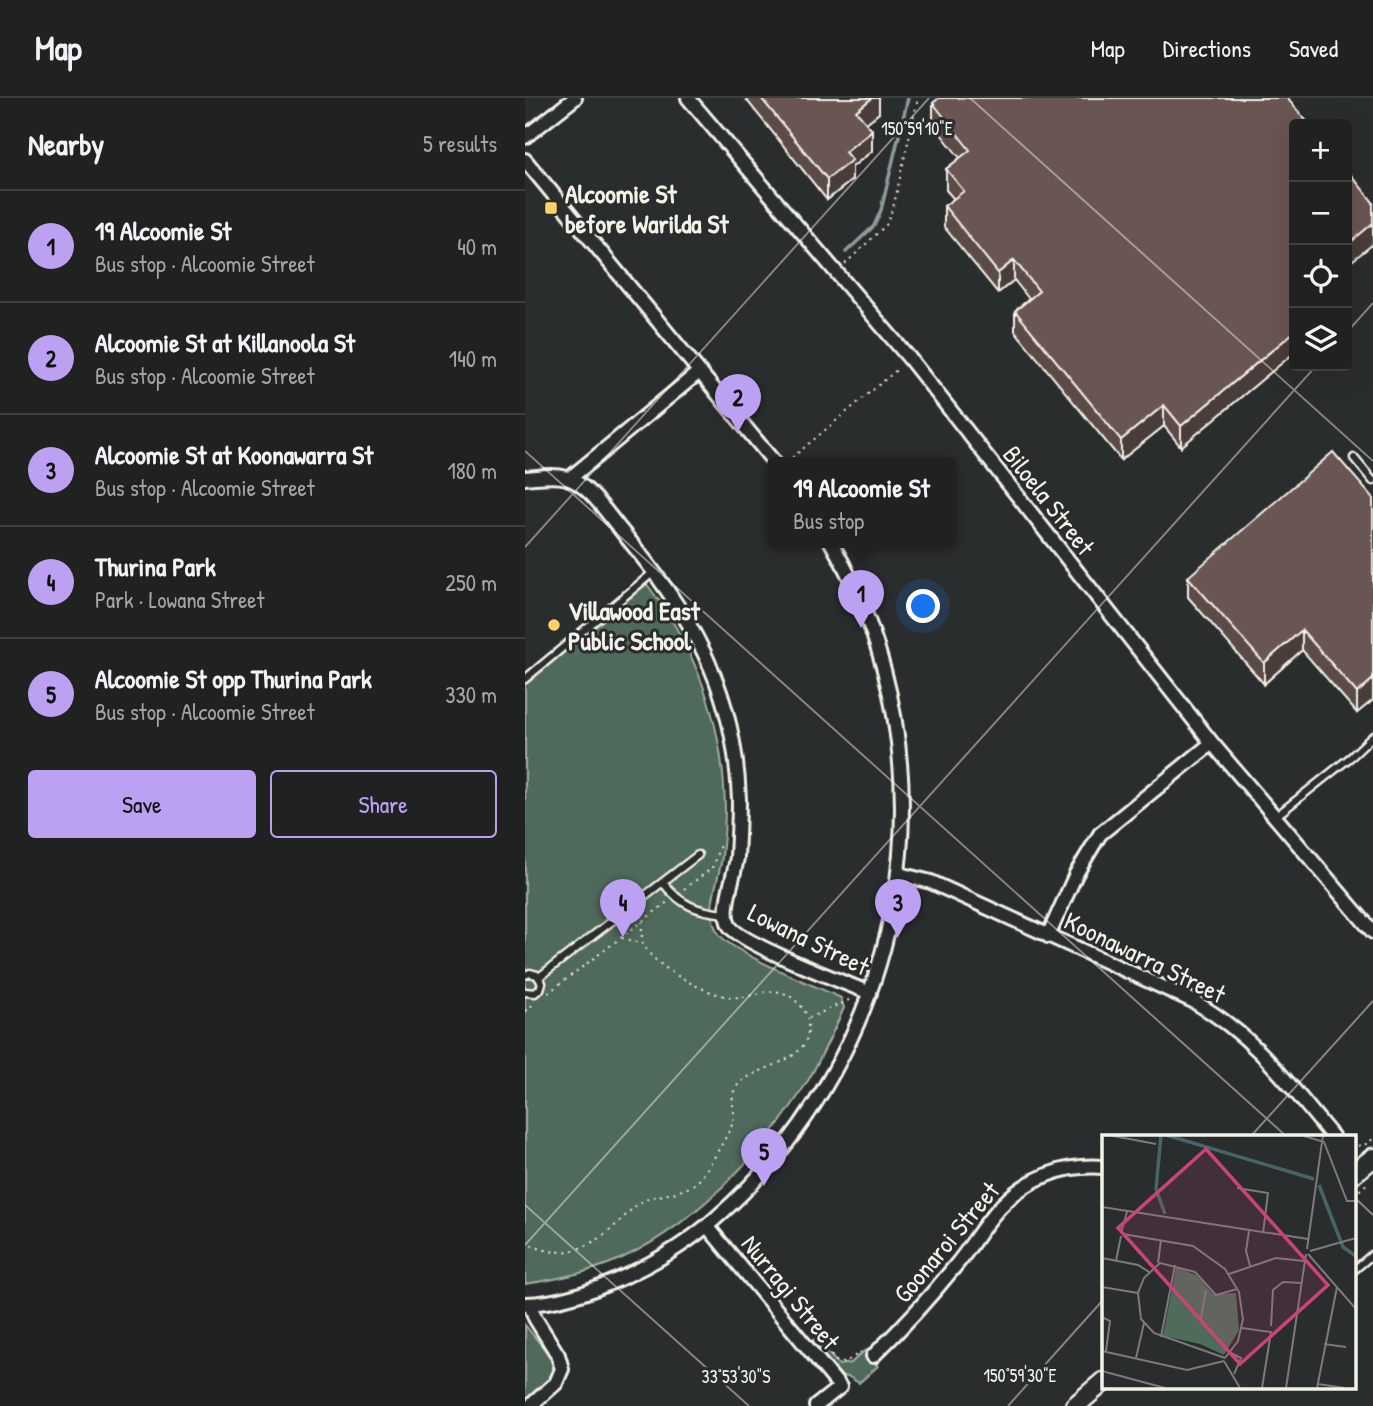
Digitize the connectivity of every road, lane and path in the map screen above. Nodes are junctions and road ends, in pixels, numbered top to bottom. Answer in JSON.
{"nodes":[{"id":1,"x":575,"y":98,"type":"edge"},
{"id":2,"x":688,"y":98,"type":"edge"},
{"id":3,"x":918,"y":98,"type":"edge"},
{"id":4,"x":525,"y":137,"type":"edge"},
{"id":5,"x":525,"y":160,"type":"edge"},
{"id":6,"x":842,"y":266,"type":"dead end"},
{"id":7,"x":901,"y":366,"type":"dead end"},
{"id":8,"x":699,"y":372,"type":"junction"},
{"id":9,"x":770,"y":457,"type":"edge"},
{"id":10,"x":793,"y":457,"type":"edge"},
{"id":11,"x":1354,"y":458,"type":"dead end"},
{"id":12,"x":525,"y":478,"type":"edge"},
{"id":13,"x":569,"y":479,"type":"junction"},
{"id":14,"x":1373,"y":481,"type":"edge"},
{"id":15,"x":834,"y":548,"type":"edge"},
{"id":16,"x":655,"y":571,"type":"junction"},
{"id":17,"x":525,"y":679,"type":"edge"},
{"id":18,"x":1373,"y":736,"type":"edge"},
{"id":19,"x":1212,"y":743,"type":"junction"},
{"id":20,"x":1275,"y":817,"type":"junction"},
{"id":21,"x":721,"y":842,"type":"dead end"},
{"id":22,"x":698,"y":855,"type":"dead end"},
{"id":23,"x":899,"y":874,"type":"junction"},
{"id":24,"x":663,"y":883,"type":"junction"},
{"id":25,"x":675,"y":897,"type":"junction"},
{"id":26,"x":726,"y":914,"type":"junction"},
{"id":27,"x":642,"y":922,"type":"junction"},
{"id":28,"x":1373,"y":932,"type":"edge"},
{"id":29,"x":1048,"y":936,"type":"junction"},
{"id":30,"x":621,"y":938,"type":"junction"},
{"id":31,"x":643,"y":944,"type":"junction"},
{"id":32,"x":525,"y":975,"type":"edge"},
{"id":33,"x":540,"y":977,"type":"junction"},
{"id":34,"x":525,"y":992,"type":"edge"},
{"id":35,"x":870,"y":993,"type":"junction"},
{"id":36,"x":547,"y":994,"type":"dead end"},
{"id":37,"x":849,"y":1000,"type":"dead end"},
{"id":38,"x":536,"y":1003,"type":"dead end"},
{"id":39,"x":525,"y":1011,"type":"edge"},
{"id":40,"x":808,"y":1018,"type":"junction"},
{"id":41,"x":1331,"y":1135,"type":"edge"},
{"id":42,"x":1373,"y":1139,"type":"edge"},
{"id":43,"x":1358,"y":1146,"type":"dead end"},
{"id":44,"x":1102,"y":1167,"type":"edge"},
{"id":45,"x":1362,"y":1168,"type":"edge"},
{"id":46,"x":1355,"y":1192,"type":"edge"},
{"id":47,"x":707,"y":1226,"type":"junction"},
{"id":48,"x":525,"y":1242,"type":"edge"},
{"id":49,"x":1373,"y":1254,"type":"edge"},
{"id":50,"x":1355,"y":1268,"type":"edge"},
{"id":51,"x":528,"y":1304,"type":"edge"},
{"id":52,"x":829,"y":1353,"type":"dead end"},
{"id":53,"x":877,"y":1353,"type":"joint"},
{"id":54,"x":1102,"y":1384,"type":"edge"},
{"id":55,"x":530,"y":1406,"type":"edge"},
{"id":56,"x":816,"y":1406,"type":"edge"},
{"id":57,"x":1075,"y":1406,"type":"edge"}],
"edges":[{"from":1,"to":4,"type":"street"},
{"from":2,"to":19,"type":"street","name":"Biloela Street"},
{"from":3,"to":6,"type":"path"},
{"from":5,"to":8,"type":"street"},
{"from":7,"to":10,"type":"path"},
{"from":8,"to":9,"type":"street"},
{"from":8,"to":13,"type":"street"},
{"from":11,"to":14,"type":"lane"},
{"from":12,"to":13,"type":"street"},
{"from":13,"to":16,"type":"street","name":"Lowana Street"},
{"from":15,"to":23,"type":"street"},
{"from":16,"to":17,"type":"lane"},
{"from":16,"to":26,"type":"street","name":"Lowana Street"},
{"from":18,"to":20,"type":"lane"},
{"from":19,"to":20,"type":"street","name":"Biloela Street"},
{"from":19,"to":29,"type":"street"},
{"from":20,"to":28,"type":"street","name":"Biloela Street"},
{"from":21,"to":25,"type":"path"},
{"from":22,"to":24,"type":"lane"},
{"from":23,"to":29,"type":"street","name":"Koonawarra Street"},
{"from":23,"to":35,"type":"street"},
{"from":24,"to":25,"type":"lane"},
{"from":24,"to":33,"type":"lane"},
{"from":25,"to":26,"type":"lane"},
{"from":25,"to":27,"type":"path"},
{"from":26,"to":35,"type":"street","name":"Lowana Street"},
{"from":27,"to":30,"type":"path"},
{"from":27,"to":31,"type":"path"},
{"from":29,"to":41,"type":"street","name":"Koonawarra Street"},
{"from":30,"to":31,"type":"path"},
{"from":30,"to":36,"type":"path"},
{"from":31,"to":40,"type":"path"},
{"from":32,"to":33,"type":"lane"},
{"from":33,"to":34,"type":"lane"},
{"from":35,"to":47,"type":"street"},
{"from":37,"to":40,"type":"path"},
{"from":38,"to":39,"type":"path"},
{"from":40,"to":48,"type":"path"},
{"from":42,"to":43,"type":"path"},
{"from":44,"to":53,"type":"street","name":"Goonaroi Street"},
{"from":45,"to":46,"type":"path"},
{"from":47,"to":51,"type":"street"},
{"from":47,"to":56,"type":"street","name":"Nurragi Street"},
{"from":49,"to":50,"type":"lane"},
{"from":51,"to":55,"type":"street"},
{"from":52,"to":53,"type":"path"},
{"from":54,"to":57,"type":"main road"}]}
